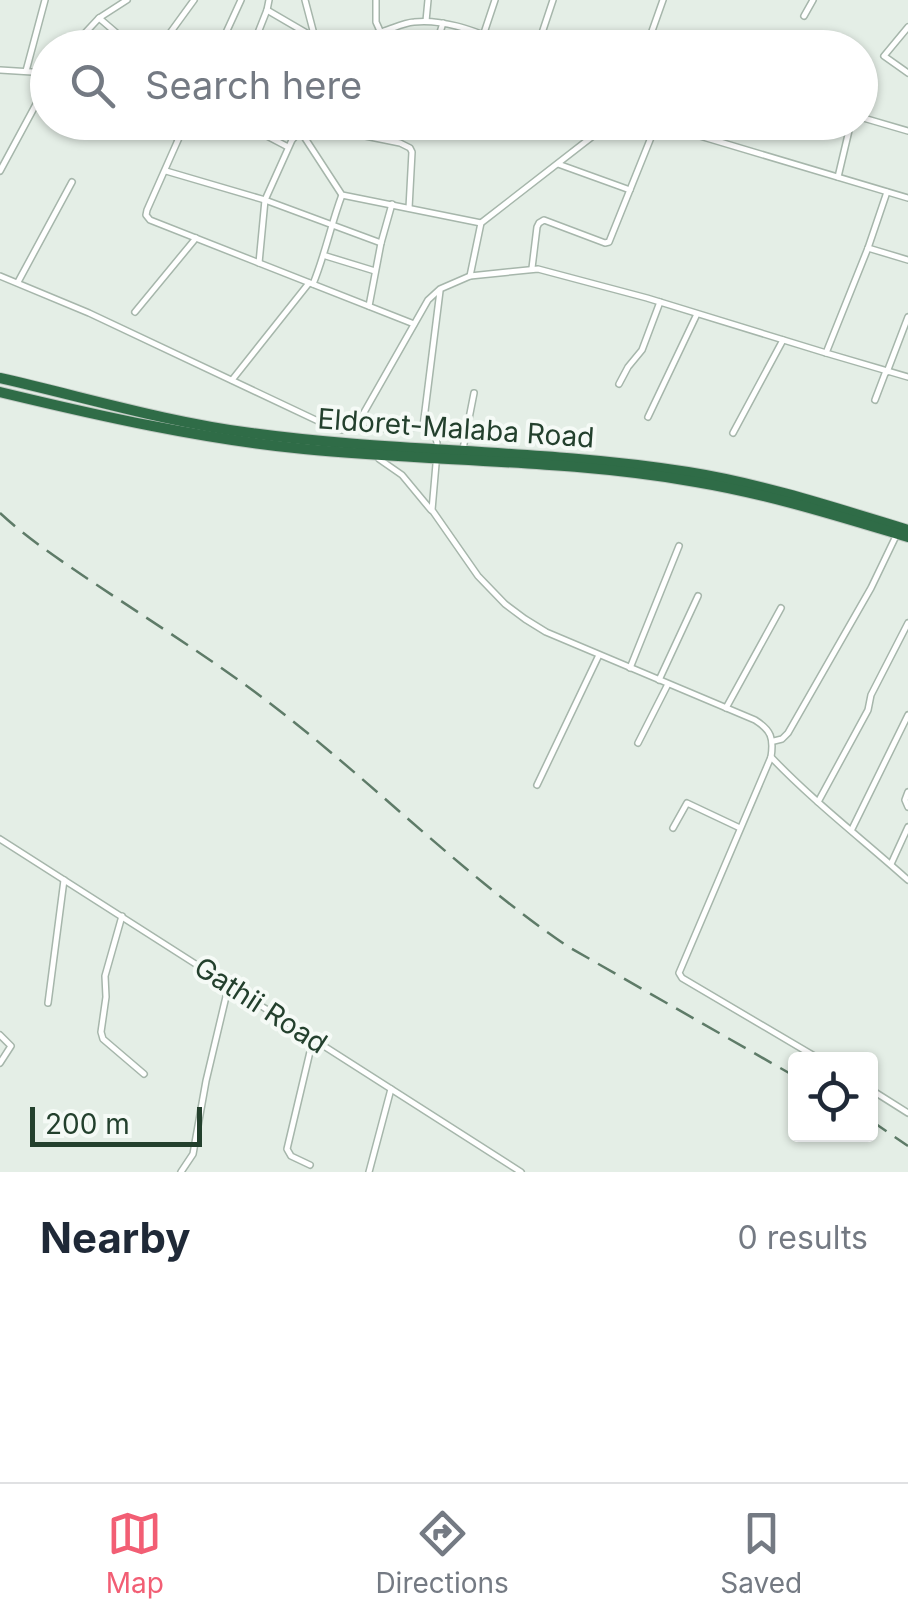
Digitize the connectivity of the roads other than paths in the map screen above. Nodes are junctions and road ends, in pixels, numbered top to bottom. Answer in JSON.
{"nodes":[{"id":1,"x":45,"y":0,"type":"edge"},
{"id":2,"x":127,"y":0,"type":"edge"},
{"id":3,"x":194,"y":0,"type":"edge"},
{"id":4,"x":241,"y":0,"type":"edge"},
{"id":5,"x":269,"y":0,"type":"edge"},
{"id":6,"x":304,"y":0,"type":"edge"},
{"id":7,"x":376,"y":0,"type":"edge"},
{"id":8,"x":428,"y":0,"type":"edge"},
{"id":9,"x":495,"y":0,"type":"edge"},
{"id":10,"x":553,"y":0,"type":"edge"},
{"id":11,"x":652,"y":0,"type":"edge"},
{"id":12,"x":813,"y":0,"type":"edge"},
{"id":13,"x":662,"y":2,"type":"edge"},
{"id":14,"x":267,"y":10,"type":"junction"},
{"id":15,"x":804,"y":16,"type":"dead end"},
{"id":16,"x":99,"y":18,"type":"junction"},
{"id":17,"x":426,"y":21,"type":"junction"},
{"id":18,"x":443,"y":23,"type":"junction"},
{"id":19,"x":908,"y":27,"type":"edge"},
{"id":20,"x":37,"y":30,"type":"edge"},
{"id":21,"x":88,"y":30,"type":"edge"},
{"id":22,"x":113,"y":30,"type":"edge"},
{"id":23,"x":172,"y":30,"type":"edge"},
{"id":24,"x":228,"y":30,"type":"edge"},
{"id":25,"x":259,"y":30,"type":"edge"},
{"id":26,"x":301,"y":30,"type":"edge"},
{"id":27,"x":313,"y":30,"type":"edge"},
{"id":28,"x":380,"y":30,"type":"edge"},
{"id":29,"x":388,"y":30,"type":"edge"},
{"id":30,"x":441,"y":30,"type":"edge"},
{"id":31,"x":464,"y":30,"type":"edge"},
{"id":32,"x":484,"y":30,"type":"edge"},
{"id":33,"x":544,"y":30,"type":"edge"},
{"id":34,"x":652,"y":30,"type":"edge"},
{"id":35,"x":30,"y":56,"type":"edge"},
{"id":36,"x":0,"y":70,"type":"edge"},
{"id":37,"x":26,"y":71,"type":"junction"},
{"id":38,"x":30,"y":71,"type":"edge"},
{"id":39,"x":908,"y":73,"type":"edge"},
{"id":40,"x":30,"y":115,"type":"edge"},
{"id":41,"x":878,"y":122,"type":"edge"},
{"id":42,"x":908,"y":131,"type":"edge"},
{"id":43,"x":178,"y":140,"type":"edge"},
{"id":44,"x":275,"y":140,"type":"edge"},
{"id":45,"x":294,"y":140,"type":"edge"},
{"id":46,"x":305,"y":140,"type":"edge"},
{"id":47,"x":384,"y":140,"type":"edge"},
{"id":48,"x":588,"y":140,"type":"edge"},
{"id":49,"x":649,"y":140,"type":"edge"},
{"id":50,"x":713,"y":140,"type":"edge"},
{"id":51,"x":847,"y":140,"type":"edge"},
{"id":52,"x":288,"y":147,"type":"junction"},
{"id":53,"x":558,"y":164,"type":"junction"},
{"id":54,"x":0,"y":170,"type":"edge"},
{"id":55,"x":164,"y":170,"type":"junction"},
{"id":56,"x":838,"y":177,"type":"junction"},
{"id":57,"x":72,"y":182,"type":"dead end"},
{"id":58,"x":630,"y":190,"type":"junction"},
{"id":59,"x":887,"y":192,"type":"junction"},
{"id":60,"x":342,"y":195,"type":"junction"},
{"id":61,"x":908,"y":198,"type":"edge"},
{"id":62,"x":265,"y":200,"type":"junction"},
{"id":63,"x":392,"y":204,"type":"junction"},
{"id":64,"x":408,"y":208,"type":"junction"},
{"id":65,"x":481,"y":223,"type":"junction"},
{"id":66,"x":332,"y":224,"type":"junction"},
{"id":67,"x":196,"y":238,"type":"junction"},
{"id":68,"x":381,"y":243,"type":"junction"},
{"id":69,"x":868,"y":248,"type":"junction"},
{"id":70,"x":325,"y":255,"type":"junction"},
{"id":71,"x":908,"y":260,"type":"edge"},
{"id":72,"x":258,"y":263,"type":"junction"},
{"id":73,"x":532,"y":268,"type":"junction"},
{"id":74,"x":375,"y":271,"type":"junction"},
{"id":75,"x":0,"y":276,"type":"edge"},
{"id":76,"x":470,"y":276,"type":"junction"},
{"id":77,"x":18,"y":282,"type":"junction"},
{"id":78,"x":311,"y":283,"type":"junction"},
{"id":79,"x":440,"y":289,"type":"junction"},
{"id":80,"x":660,"y":302,"type":"junction"},
{"id":81,"x":368,"y":306,"type":"junction"},
{"id":82,"x":135,"y":312,"type":"dead end"},
{"id":83,"x":696,"y":314,"type":"junction"},
{"id":84,"x":908,"y":317,"type":"edge"},
{"id":85,"x":414,"y":324,"type":"junction"},
{"id":86,"x":783,"y":340,"type":"junction"},
{"id":87,"x":826,"y":353,"type":"junction"},
{"id":88,"x":886,"y":371,"type":"junction"},
{"id":89,"x":0,"y":378,"type":"edge"},
{"id":90,"x":908,"y":378,"type":"edge"},
{"id":91,"x":232,"y":380,"type":"junction"},
{"id":92,"x":619,"y":384,"type":"dead end"},
{"id":93,"x":0,"y":392,"type":"edge"},
{"id":94,"x":474,"y":393,"type":"dead end"},
{"id":95,"x":875,"y":400,"type":"dead end"},
{"id":96,"x":648,"y":416,"type":"dead end"},
{"id":97,"x":423,"y":427,"type":"junction"},
{"id":98,"x":354,"y":430,"type":"junction"},
{"id":99,"x":733,"y":434,"type":"dead end"},
{"id":100,"x":437,"y":443,"type":"dead end"},
{"id":101,"x":463,"y":452,"type":"junction"},
{"id":102,"x":372,"y":454,"type":"junction"},
{"id":103,"x":436,"y":464,"type":"dead end"},
{"id":104,"x":405,"y":466,"type":"junction"},
{"id":105,"x":432,"y":510,"type":"junction"},
{"id":106,"x":904,"y":534,"type":"edge"},
{"id":107,"x":679,"y":546,"type":"dead end"},
{"id":108,"x":698,"y":596,"type":"dead end"},
{"id":109,"x":781,"y":608,"type":"dead end"},
{"id":110,"x":908,"y":623,"type":"edge"},
{"id":111,"x":599,"y":654,"type":"junction"},
{"id":112,"x":630,"y":668,"type":"junction"},
{"id":113,"x":659,"y":680,"type":"junction"},
{"id":114,"x":668,"y":684,"type":"junction"},
{"id":115,"x":726,"y":708,"type":"junction"},
{"id":116,"x":908,"y":715,"type":"edge"},
{"id":117,"x":774,"y":741,"type":"junction"},
{"id":118,"x":638,"y":743,"type":"dead end"},
{"id":119,"x":771,"y":757,"type":"junction"},
{"id":120,"x":537,"y":785,"type":"dead end"},
{"id":121,"x":908,"y":792,"type":"edge"},
{"id":122,"x":818,"y":802,"type":"junction"},
{"id":123,"x":908,"y":807,"type":"edge"},
{"id":124,"x":908,"y":827,"type":"edge"},
{"id":125,"x":673,"y":828,"type":"dead end"},
{"id":126,"x":740,"y":828,"type":"junction"},
{"id":127,"x":852,"y":829,"type":"junction"},
{"id":128,"x":0,"y":840,"type":"edge"},
{"id":129,"x":891,"y":864,"type":"junction"},
{"id":130,"x":64,"y":880,"type":"junction"},
{"id":131,"x":908,"y":880,"type":"edge"},
{"id":132,"x":122,"y":916,"type":"junction"},
{"id":133,"x":229,"y":984,"type":"junction"},
{"id":134,"x":48,"y":1003,"type":"dead end"},
{"id":135,"x":0,"y":1034,"type":"edge"},
{"id":136,"x":313,"y":1039,"type":"junction"},
{"id":137,"x":808,"y":1052,"type":"edge"},
{"id":138,"x":0,"y":1064,"type":"edge"},
{"id":139,"x":144,"y":1074,"type":"dead end"},
{"id":140,"x":391,"y":1090,"type":"junction"},
{"id":141,"x":878,"y":1093,"type":"edge"},
{"id":142,"x":908,"y":1113,"type":"edge"},
{"id":143,"x":310,"y":1164,"type":"dead end"},
{"id":144,"x":181,"y":1172,"type":"edge"},
{"id":145,"x":369,"y":1172,"type":"edge"},
{"id":146,"x":520,"y":1172,"type":"edge"}],
"edges":[{"from":1,"to":20,"type":"street"},
{"from":2,"to":16,"type":"street"},
{"from":3,"to":23,"type":"street"},
{"from":4,"to":24,"type":"street"},
{"from":5,"to":14,"type":"street"},
{"from":6,"to":27,"type":"street"},
{"from":7,"to":28,"type":"street"},
{"from":8,"to":17,"type":"street"},
{"from":9,"to":32,"type":"street"},
{"from":10,"to":33,"type":"street"},
{"from":11,"to":13,"type":"street"},
{"from":12,"to":15,"type":"street"},
{"from":13,"to":34,"type":"street"},
{"from":14,"to":25,"type":"street"},
{"from":14,"to":26,"type":"street"},
{"from":16,"to":21,"type":"street"},
{"from":16,"to":22,"type":"street"},
{"from":17,"to":18,"type":"street"},
{"from":17,"to":29,"type":"street"},
{"from":18,"to":30,"type":"street"},
{"from":18,"to":31,"type":"street"},
{"from":19,"to":39,"type":"street"},
{"from":35,"to":37,"type":"street"},
{"from":36,"to":37,"type":"street"},
{"from":37,"to":38,"type":"street"},
{"from":40,"to":54,"type":"street"},
{"from":41,"to":42,"type":"street"},
{"from":43,"to":55,"type":"street"},
{"from":44,"to":52,"type":"street"},
{"from":45,"to":52,"type":"street"},
{"from":46,"to":60,"type":"street"},
{"from":47,"to":64,"type":"street"},
{"from":48,"to":53,"type":"street"},
{"from":49,"to":58,"type":"street"},
{"from":50,"to":56,"type":"street"},
{"from":51,"to":56,"type":"street"},
{"from":52,"to":62,"type":"street"},
{"from":53,"to":58,"type":"street"},
{"from":53,"to":65,"type":"street"},
{"from":55,"to":62,"type":"street"},
{"from":55,"to":67,"type":"street"},
{"from":56,"to":59,"type":"street"},
{"from":57,"to":77,"type":"street"},
{"from":58,"to":73,"type":"street"},
{"from":59,"to":61,"type":"street"},
{"from":59,"to":69,"type":"street"},
{"from":60,"to":63,"type":"street"},
{"from":60,"to":66,"type":"street"},
{"from":62,"to":66,"type":"street"},
{"from":62,"to":72,"type":"street"},
{"from":63,"to":64,"type":"street"},
{"from":63,"to":68,"type":"street"},
{"from":64,"to":65,"type":"street"},
{"from":65,"to":76,"type":"street"},
{"from":66,"to":68,"type":"street"},
{"from":66,"to":70,"type":"street"},
{"from":67,"to":72,"type":"street"},
{"from":67,"to":82,"type":"street"},
{"from":68,"to":74,"type":"street"},
{"from":69,"to":71,"type":"street"},
{"from":69,"to":87,"type":"street"},
{"from":70,"to":74,"type":"street"},
{"from":70,"to":78,"type":"street"},
{"from":72,"to":78,"type":"street"},
{"from":73,"to":76,"type":"street"},
{"from":73,"to":80,"type":"street"},
{"from":74,"to":81,"type":"street"},
{"from":75,"to":77,"type":"street"},
{"from":76,"to":79,"type":"street"},
{"from":77,"to":91,"type":"street"},
{"from":78,"to":81,"type":"street"},
{"from":78,"to":91,"type":"street"},
{"from":79,"to":85,"type":"street"},
{"from":79,"to":97,"type":"street"},
{"from":80,"to":83,"type":"street"},
{"from":80,"to":92,"type":"street"},
{"from":81,"to":85,"type":"street"},
{"from":83,"to":86,"type":"street"},
{"from":83,"to":96,"type":"street"},
{"from":84,"to":88,"type":"street"},
{"from":85,"to":98,"type":"street"},
{"from":86,"to":87,"type":"street"},
{"from":86,"to":99,"type":"street"},
{"from":87,"to":88,"type":"street"},
{"from":88,"to":90,"type":"street"},
{"from":88,"to":95,"type":"street"},
{"from":89,"to":101,"type":"highway","name":"Eldoret-Malaba Road"},
{"from":91,"to":98,"type":"street"},
{"from":93,"to":102,"type":"highway","name":"Eldoret-Malaba Road"},
{"from":94,"to":101,"type":"street"},
{"from":97,"to":98,"type":"street"},
{"from":97,"to":100,"type":"street"},
{"from":101,"to":106,"type":"highway","name":"Eldoret-Malaba Road"},
{"from":102,"to":104,"type":"highway","name":"Eldoret-Malaba Road"},
{"from":102,"to":104,"type":"street"},
{"from":103,"to":105,"type":"street"},
{"from":104,"to":105,"type":"street"},
{"from":104,"to":106,"type":"highway","name":"Eldoret-Malaba Road"},
{"from":105,"to":111,"type":"street"},
{"from":106,"to":117,"type":"street"},
{"from":107,"to":112,"type":"street"},
{"from":108,"to":113,"type":"street"},
{"from":109,"to":115,"type":"street"},
{"from":110,"to":122,"type":"street"},
{"from":111,"to":112,"type":"street"},
{"from":111,"to":120,"type":"street"},
{"from":112,"to":113,"type":"street"},
{"from":113,"to":114,"type":"street"},
{"from":114,"to":115,"type":"street"},
{"from":114,"to":118,"type":"street"},
{"from":115,"to":117,"type":"street"},
{"from":116,"to":127,"type":"street"},
{"from":117,"to":119,"type":"street"},
{"from":119,"to":122,"type":"street"},
{"from":119,"to":126,"type":"street"},
{"from":121,"to":123,"type":"street"},
{"from":122,"to":127,"type":"street"},
{"from":124,"to":129,"type":"street"},
{"from":125,"to":126,"type":"street"},
{"from":126,"to":137,"type":"street"},
{"from":127,"to":129,"type":"street"},
{"from":128,"to":130,"type":"street","name":"Gathii Road"},
{"from":129,"to":131,"type":"street"},
{"from":130,"to":132,"type":"street","name":"Gathii Road"},
{"from":130,"to":134,"type":"street"},
{"from":132,"to":133,"type":"street","name":"Gathii Road"},
{"from":132,"to":139,"type":"street"},
{"from":133,"to":136,"type":"street","name":"Gathii Road"},
{"from":133,"to":144,"type":"street"},
{"from":135,"to":138,"type":"street"},
{"from":136,"to":140,"type":"street","name":"Gathii Road"},
{"from":136,"to":143,"type":"street"},
{"from":140,"to":145,"type":"street"},
{"from":140,"to":146,"type":"street","name":"Gathii Road"},
{"from":141,"to":142,"type":"street"}]}
